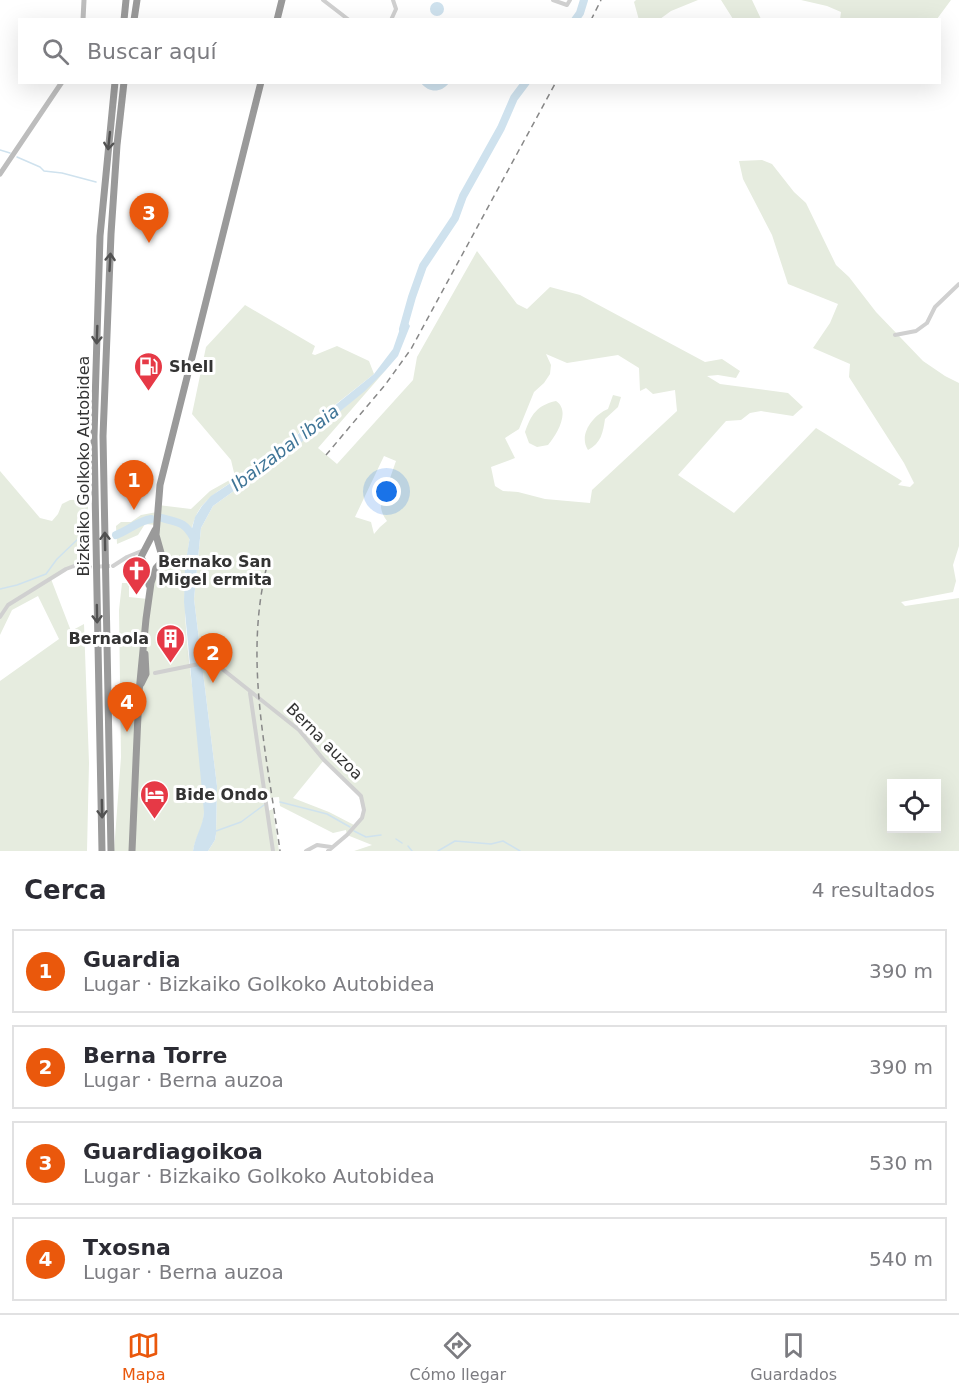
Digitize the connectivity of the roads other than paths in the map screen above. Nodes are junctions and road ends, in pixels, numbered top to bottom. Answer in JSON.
{"nodes":[{"id":1,"x":84,"y":0,"type":"edge"},
{"id":2,"x":126,"y":0,"type":"edge"},
{"id":3,"x":137,"y":0,"type":"edge"},
{"id":4,"x":282,"y":0,"type":"edge"},
{"id":5,"x":323,"y":0,"type":"edge"},
{"id":6,"x":393,"y":0,"type":"edge"},
{"id":7,"x":553,"y":0,"type":"edge"},
{"id":8,"x":570,"y":0,"type":"edge"},
{"id":9,"x":83,"y":18,"type":"edge"},
{"id":10,"x":124,"y":18,"type":"edge"},
{"id":11,"x":134,"y":18,"type":"edge"},
{"id":12,"x":278,"y":18,"type":"edge"},
{"id":13,"x":346,"y":18,"type":"edge"},
{"id":14,"x":392,"y":18,"type":"edge"},
{"id":15,"x":61,"y":84,"type":"edge"},
{"id":16,"x":115,"y":84,"type":"edge"},
{"id":17,"x":124,"y":84,"type":"edge"},
{"id":18,"x":260,"y":84,"type":"edge"},
{"id":19,"x":0,"y":174,"type":"edge"},
{"id":20,"x":959,"y":284,"type":"edge"},
{"id":21,"x":895,"y":335,"type":"dead end"},
{"id":22,"x":156,"y":527,"type":"junction"},
{"id":23,"x":146,"y":549,"type":"junction"},
{"id":24,"x":161,"y":550,"type":"junction"},
{"id":25,"x":123,"y":560,"type":"junction"},
{"id":26,"x":144,"y":563,"type":"junction"},
{"id":27,"x":113,"y":566,"type":"tunnel mouth"},
{"id":28,"x":88,"y":567,"type":"tunnel mouth"},
{"id":29,"x":156,"y":568,"type":"junction"},
{"id":30,"x":149,"y":591,"type":"junction"},
{"id":31,"x":0,"y":616,"type":"edge"},
{"id":32,"x":143,"y":646,"type":"junction"},
{"id":33,"x":146,"y":667,"type":"junction"},
{"id":34,"x":155,"y":673,"type":"junction"},
{"id":35,"x":145,"y":676,"type":"junction"},
{"id":36,"x":248,"y":690,"type":"junction"},
{"id":37,"x":139,"y":692,"type":"junction"},
{"id":38,"x":329,"y":849,"type":"edge"},
{"id":39,"x":102,"y":851,"type":"edge"},
{"id":40,"x":111,"y":851,"type":"edge"},
{"id":41,"x":132,"y":851,"type":"edge"},
{"id":42,"x":273,"y":851,"type":"edge"},
{"id":43,"x":306,"y":851,"type":"edge"}],
"edges":[{"from":1,"to":9,"type":"street"},
{"from":2,"to":10,"type":"highway"},
{"from":3,"to":11,"type":"highway"},
{"from":4,"to":12,"type":"highway"},
{"from":5,"to":13,"type":"street"},
{"from":6,"to":14,"type":"street"},
{"from":7,"to":8,"type":"street"},
{"from":15,"to":19,"type":"street"},
{"from":16,"to":39,"type":"highway","name":"Bizkaiko Golkoko Autobidea","one_way":true},
{"from":40,"to":17,"type":"highway","name":"Bizkaiko Golkoko Autobidea","one_way":true},
{"from":18,"to":22,"type":"highway"},
{"from":20,"to":21,"type":"street"},
{"from":22,"to":23,"type":"highway"},
{"from":22,"to":24,"type":"highway"},
{"from":23,"to":24,"type":"highway"},
{"from":23,"to":25,"type":"street"},
{"from":23,"to":26,"type":"highway"},
{"from":24,"to":29,"type":"highway"},
{"from":25,"to":26,"type":"street"},
{"from":25,"to":27,"type":"street"},
{"from":26,"to":29,"type":"highway"},
{"from":26,"to":30,"type":"highway"},
{"from":28,"to":31,"type":"street"},
{"from":29,"to":30,"type":"highway"},
{"from":30,"to":32,"type":"highway"},
{"from":32,"to":33,"type":"highway"},
{"from":32,"to":37,"type":"highway"},
{"from":33,"to":34,"type":"highway"},
{"from":33,"to":35,"type":"highway"},
{"from":34,"to":35,"type":"highway"},
{"from":34,"to":36,"type":"street","name":"Berna auzoa"},
{"from":35,"to":37,"type":"highway"},
{"from":36,"to":38,"type":"street","name":"Berna auzoa"},
{"from":36,"to":42,"type":"street"},
{"from":37,"to":41,"type":"highway"},
{"from":38,"to":43,"type":"street"}]}
